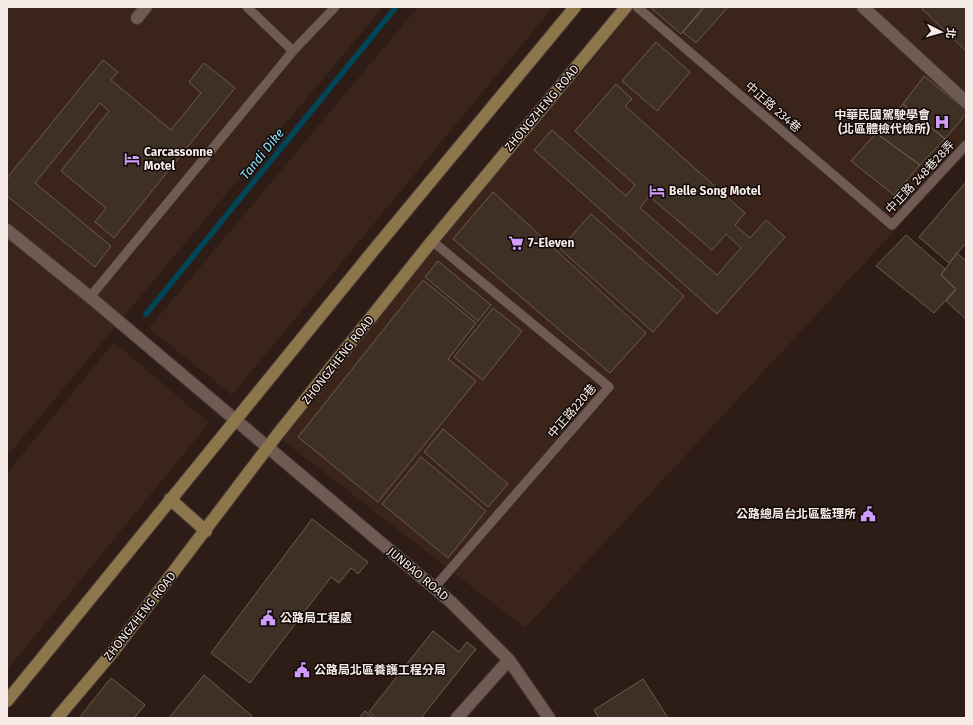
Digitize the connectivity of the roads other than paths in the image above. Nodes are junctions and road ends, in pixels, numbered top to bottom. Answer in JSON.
{"nodes":[{"id":1,"x":146,"y":7,"type":"edge"},
{"id":2,"x":247,"y":7,"type":"edge"},
{"id":3,"x":335,"y":7,"type":"edge"},
{"id":4,"x":575,"y":7,"type":"edge"},
{"id":5,"x":626,"y":7,"type":"edge"},
{"id":6,"x":637,"y":7,"type":"edge"},
{"id":7,"x":863,"y":7,"type":"edge"},
{"id":8,"x":137,"y":18,"type":"dead end"},
{"id":9,"x":293,"y":51,"type":"junction"},
{"id":10,"x":966,"y":102,"type":"edge"},
{"id":11,"x":966,"y":145,"type":"edge"},
{"id":12,"x":892,"y":225,"type":"joint"},
{"id":13,"x":7,"y":230,"type":"edge"},
{"id":14,"x":432,"y":241,"type":"junction"},
{"id":15,"x":90,"y":297,"type":"junction"},
{"id":16,"x":236,"y":420,"type":"junction"},
{"id":17,"x":268,"y":448,"type":"junction"},
{"id":18,"x":170,"y":499,"type":"junction"},
{"id":19,"x":206,"y":531,"type":"junction"},
{"id":20,"x":434,"y":588,"type":"junction"},
{"id":21,"x":509,"y":660,"type":"junction"},
{"id":22,"x":7,"y":701,"type":"edge"},
{"id":23,"x":57,"y":718,"type":"edge"},
{"id":24,"x":457,"y":718,"type":"edge"},
{"id":25,"x":548,"y":718,"type":"edge"}],
"edges":[{"from":1,"to":8,"type":"street"},
{"from":2,"to":9,"type":"lane"},
{"from":3,"to":9,"type":"lane"},
{"from":4,"to":16,"type":"main road"},
{"from":5,"to":14,"type":"main road","name":"ZHONGZHENG ROAD"},
{"from":6,"to":12,"type":"lane","name":"中正路 234巷"},
{"from":7,"to":10,"type":"street"},
{"from":9,"to":15,"type":"lane"},
{"from":11,"to":12,"type":"lane","name":"中正路 248巷28弄"},
{"from":13,"to":15,"type":"street","name":"JUNBAO ROAD"},
{"from":14,"to":17,"type":"main road","name":"ZHONGZHENG ROAD"},
{"from":14,"to":20,"type":"lane","name":"中正路220巷"},
{"from":15,"to":16,"type":"street","name":"JUNBAO ROAD"},
{"from":16,"to":17,"type":"street","name":"JUNBAO ROAD"},
{"from":16,"to":18,"type":"main road"},
{"from":17,"to":19,"type":"main road","name":"ZHONGZHENG ROAD"},
{"from":17,"to":20,"type":"street","name":"JUNBAO ROAD"},
{"from":18,"to":19,"type":"main road"},
{"from":18,"to":22,"type":"main road"},
{"from":19,"to":23,"type":"main road","name":"ZHONGZHENG ROAD"},
{"from":20,"to":21,"type":"street","name":"JUNBAO ROAD"},
{"from":21,"to":24,"type":"street"},
{"from":21,"to":25,"type":"street","name":"JUNBAO ROAD"}]}
